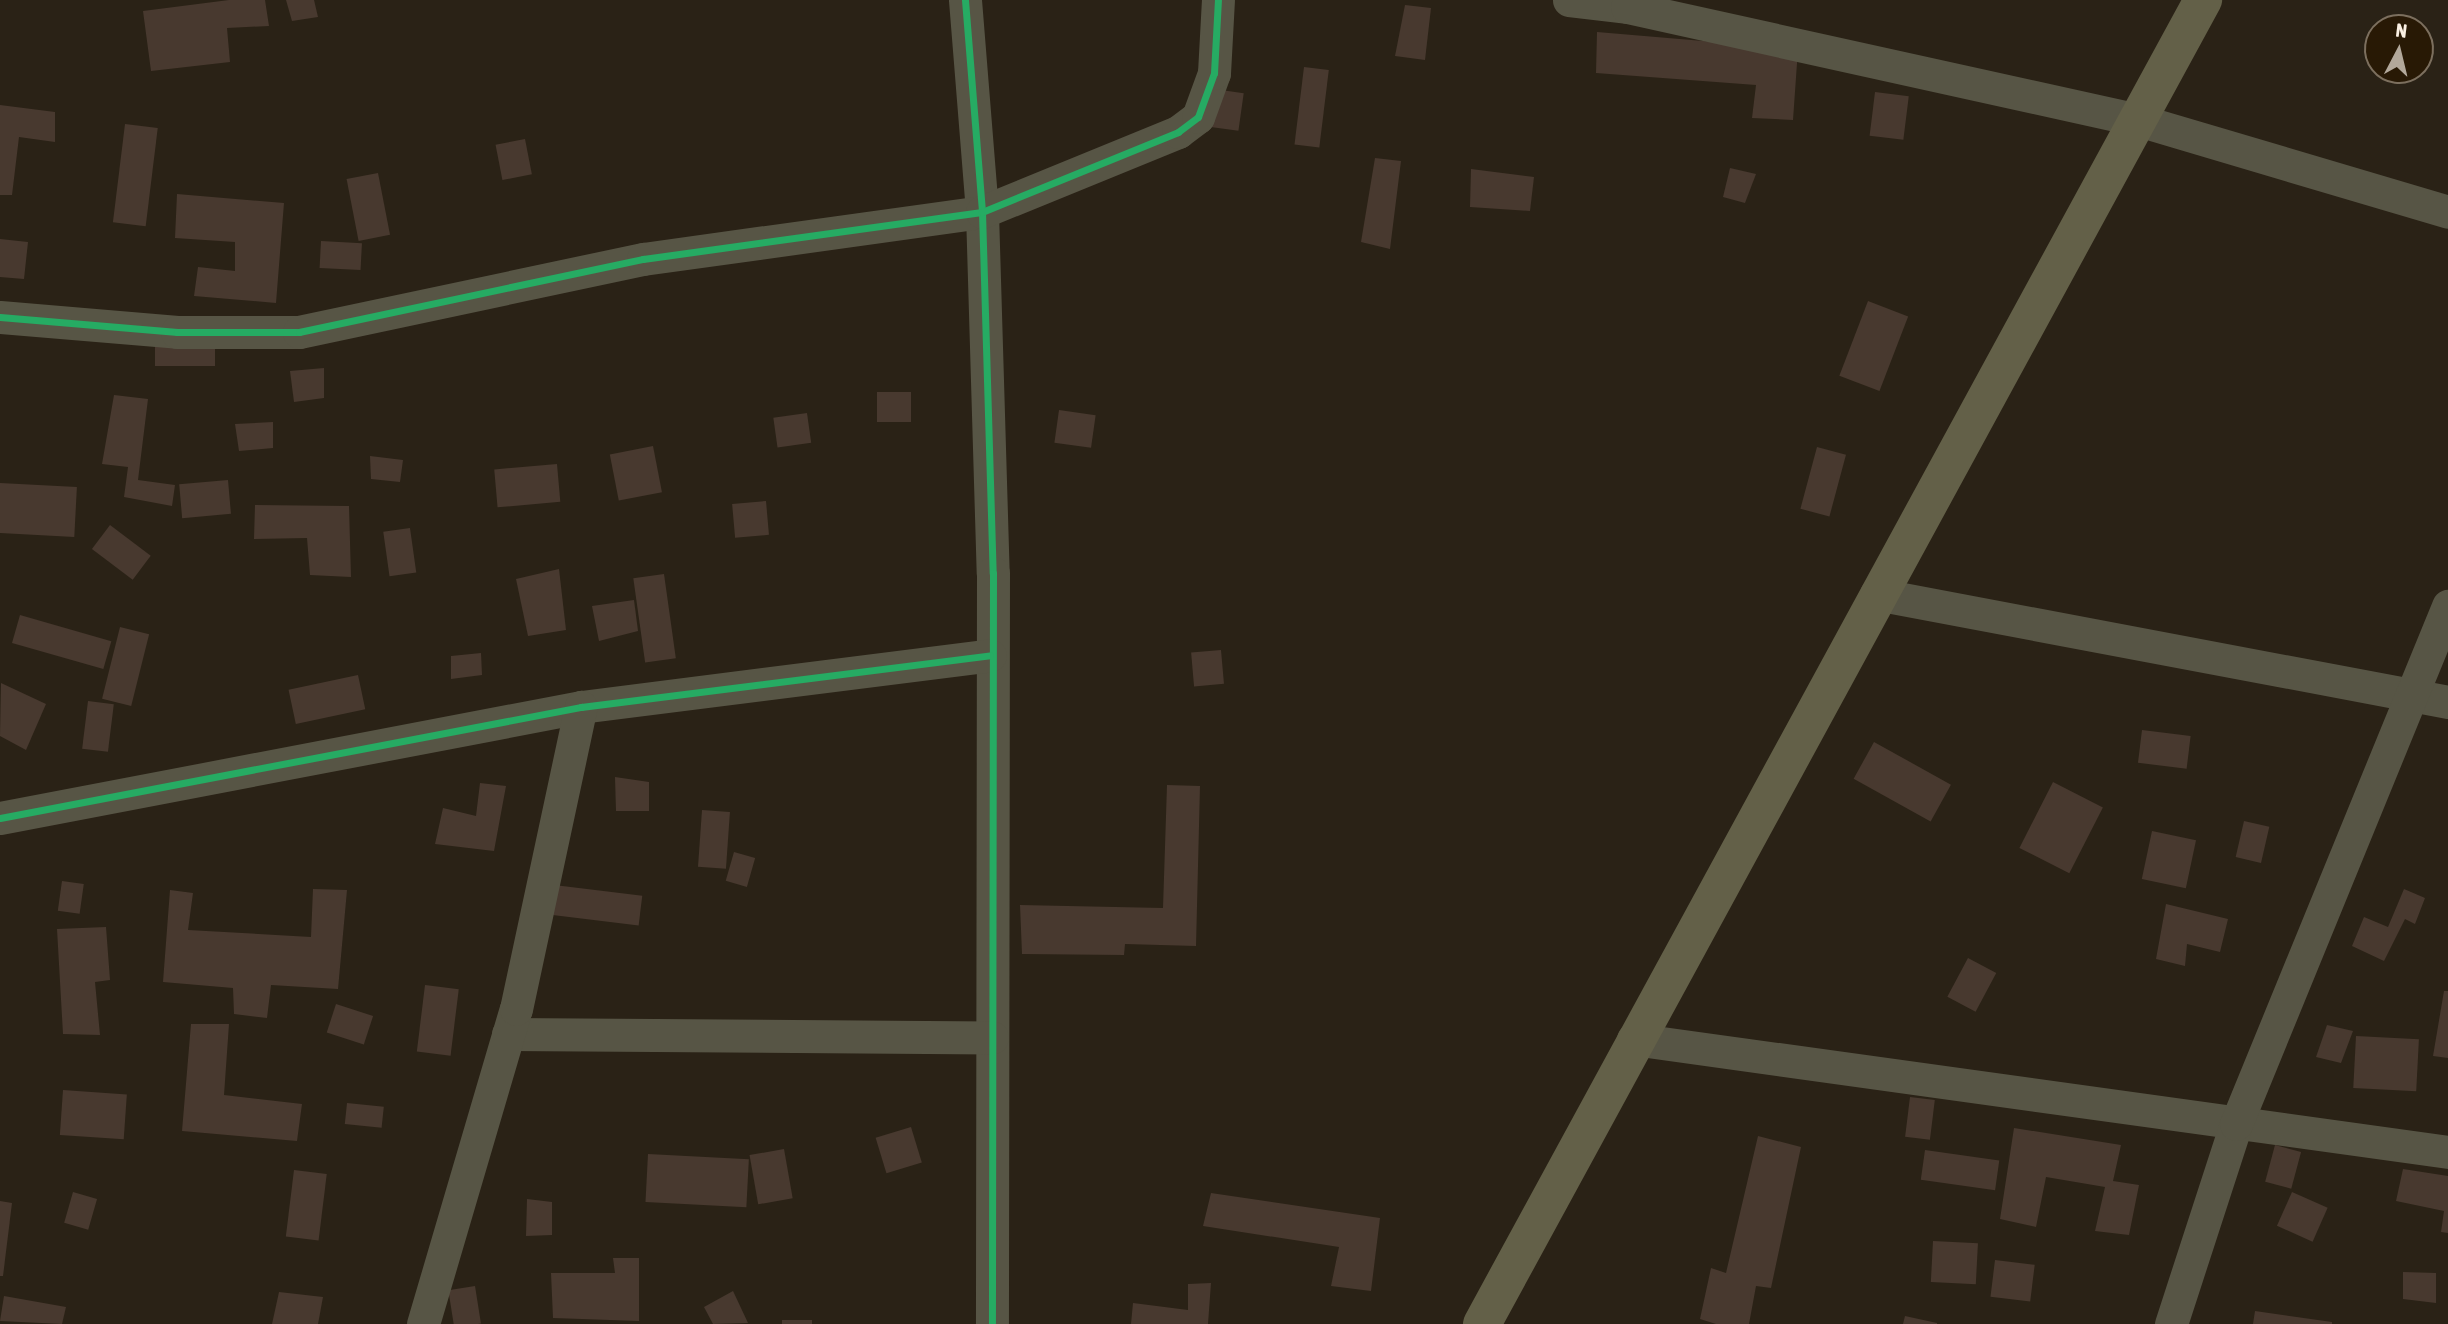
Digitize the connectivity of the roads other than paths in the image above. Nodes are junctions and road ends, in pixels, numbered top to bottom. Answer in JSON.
{"nodes":[{"id":1,"x":965,"y":0,"type":"edge"},
{"id":2,"x":1218,"y":0,"type":"edge"},
{"id":3,"x":1569,"y":0,"type":"edge"},
{"id":4,"x":2203,"y":0,"type":"edge"},
{"id":5,"x":2138,"y":120,"type":"junction"},
{"id":6,"x":982,"y":212,"type":"junction"},
{"id":7,"x":2448,"y":212,"type":"edge"},
{"id":8,"x":0,"y":317,"type":"edge"},
{"id":9,"x":1876,"y":594,"type":"junction"},
{"id":10,"x":2448,"y":606,"type":"edge"},
{"id":11,"x":990,"y":655,"type":"junction"},
{"id":12,"x":2416,"y":697,"type":"junction"},
{"id":13,"x":2448,"y":702,"type":"edge"},
{"id":14,"x":581,"y":707,"type":"junction"},
{"id":15,"x":0,"y":818,"type":"edge"},
{"id":16,"x":508,"y":1034,"type":"junction"},
{"id":17,"x":992,"y":1037,"type":"junction"},
{"id":18,"x":1633,"y":1039,"type":"junction"},
{"id":19,"x":2236,"y":1125,"type":"junction"},
{"id":20,"x":2448,"y":1152,"type":"edge"},
{"id":21,"x":423,"y":1324,"type":"edge"},
{"id":22,"x":992,"y":1324,"type":"edge"},
{"id":23,"x":1482,"y":1324,"type":"edge"},
{"id":24,"x":2171,"y":1324,"type":"edge"}],
"edges":[{"from":1,"to":6,"type":"street"},
{"from":2,"to":6,"type":"street"},
{"from":3,"to":5,"type":"street"},
{"from":4,"to":5,"type":"highway"},
{"from":5,"to":7,"type":"street"},
{"from":5,"to":9,"type":"highway"},
{"from":6,"to":8,"type":"street"},
{"from":6,"to":11,"type":"street"},
{"from":9,"to":12,"type":"street"},
{"from":9,"to":18,"type":"highway"},
{"from":10,"to":12,"type":"street"},
{"from":11,"to":14,"type":"street"},
{"from":11,"to":17,"type":"street"},
{"from":12,"to":13,"type":"street"},
{"from":12,"to":19,"type":"street"},
{"from":14,"to":15,"type":"street"},
{"from":14,"to":16,"type":"street"},
{"from":16,"to":17,"type":"street"},
{"from":16,"to":21,"type":"street"},
{"from":17,"to":22,"type":"street"},
{"from":18,"to":19,"type":"street"},
{"from":18,"to":23,"type":"highway"},
{"from":19,"to":20,"type":"street"},
{"from":19,"to":24,"type":"street"}]}
